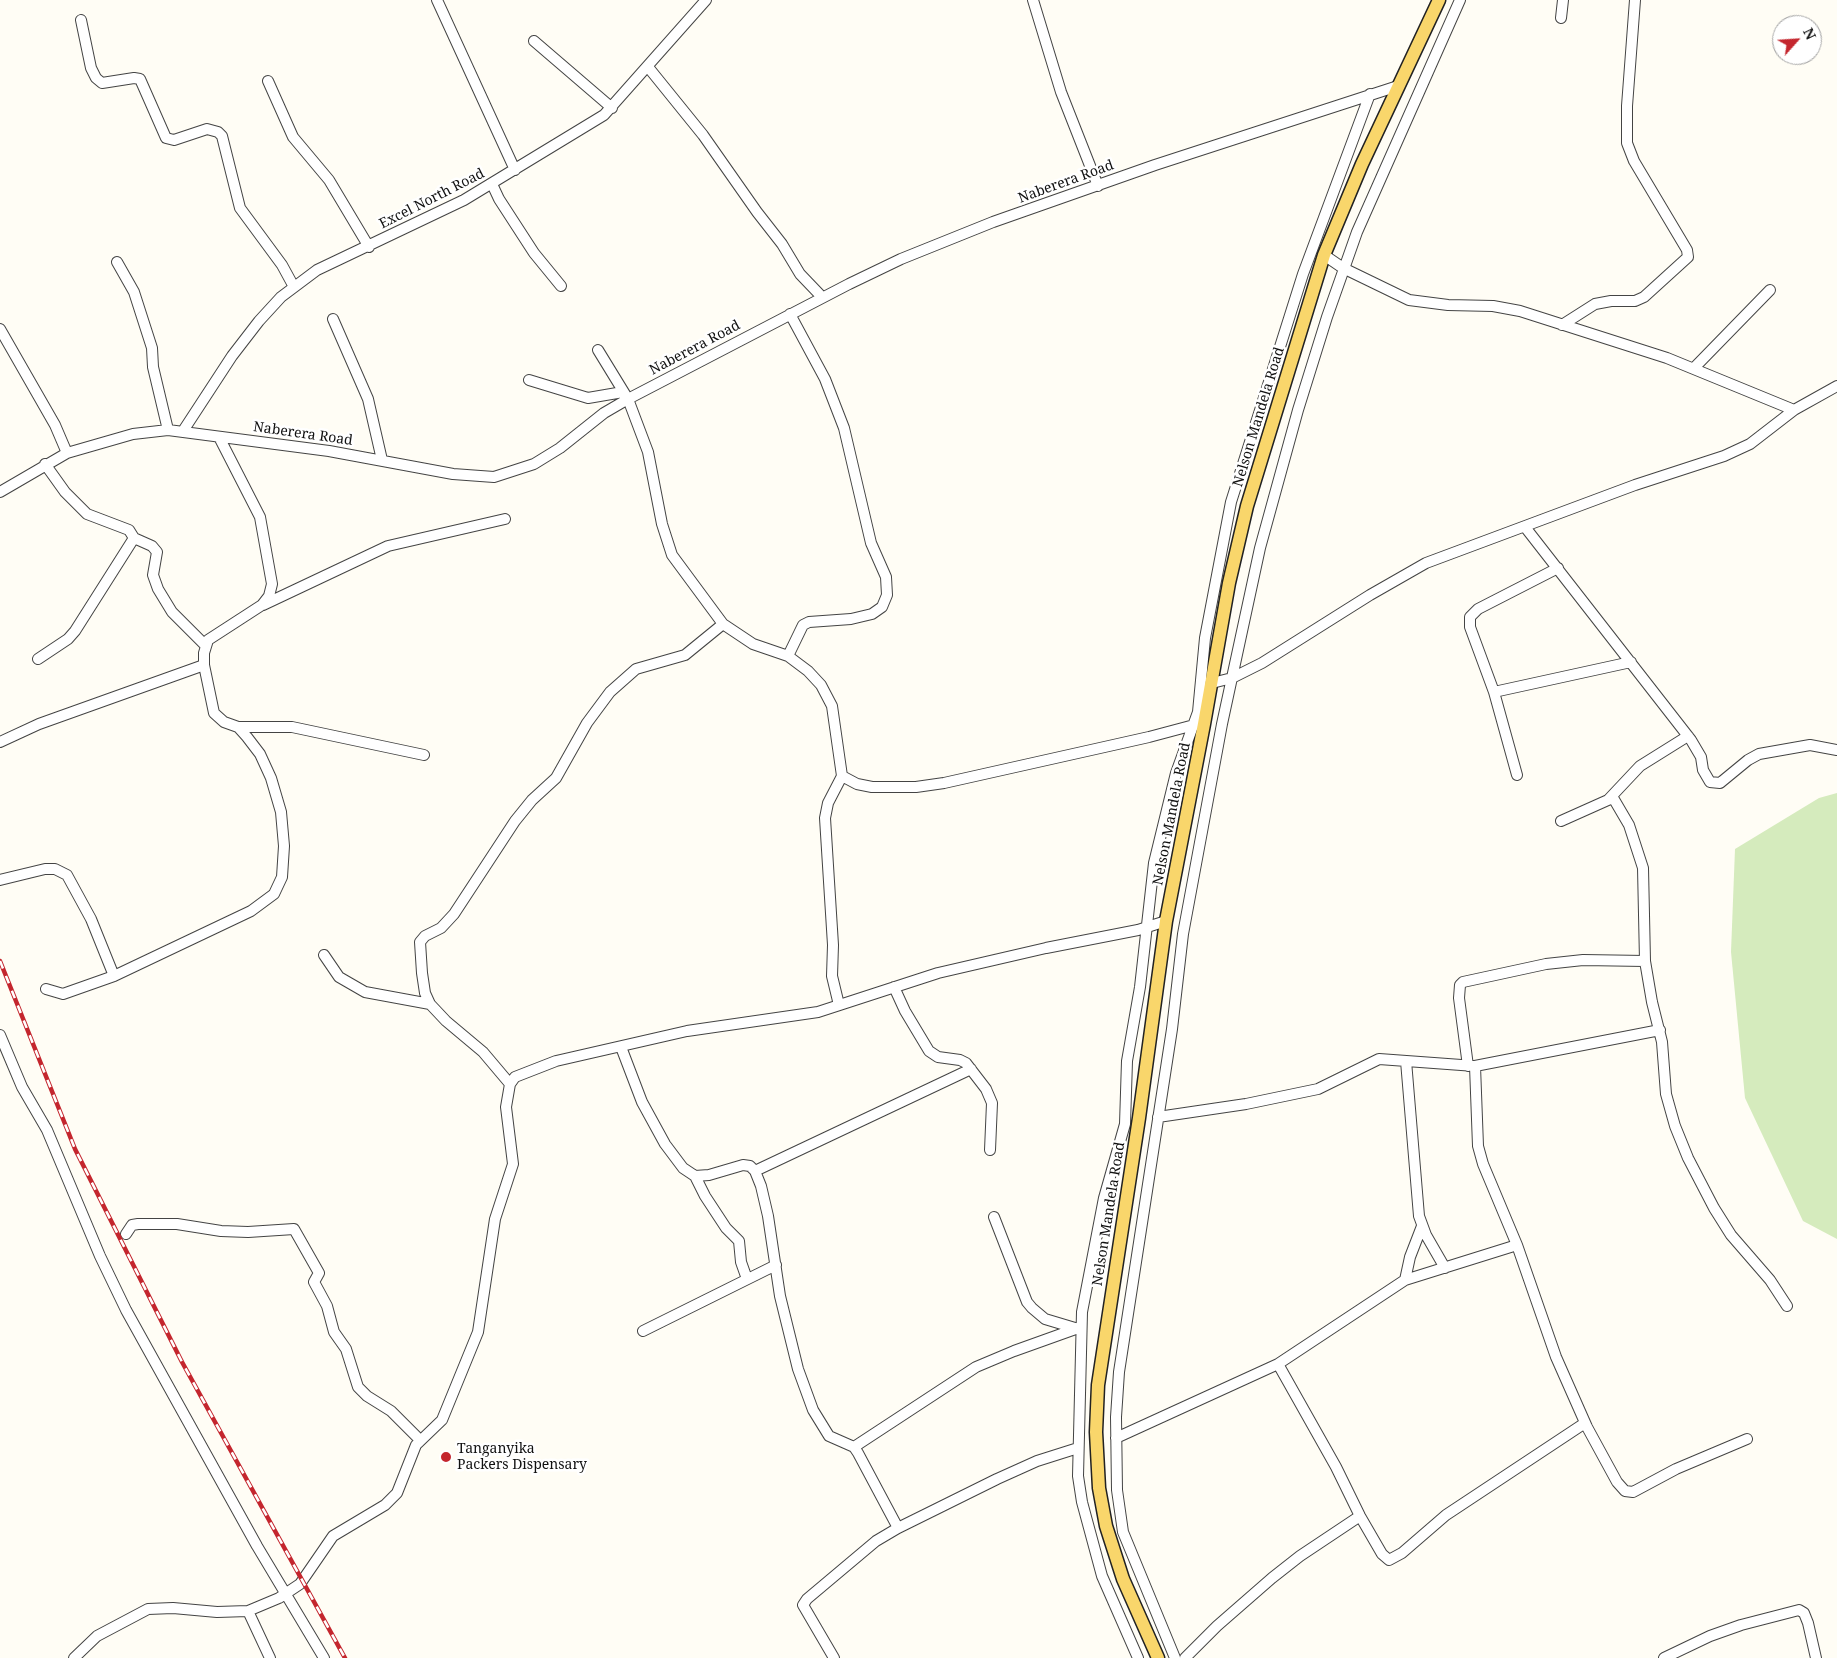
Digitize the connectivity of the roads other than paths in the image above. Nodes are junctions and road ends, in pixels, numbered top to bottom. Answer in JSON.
{"nodes":[{"id":1,"x":437,"y":0,"type":"edge"},
{"id":2,"x":705,"y":0,"type":"edge"},
{"id":3,"x":1034,"y":0,"type":"edge"},
{"id":4,"x":1439,"y":0,"type":"edge"},
{"id":5,"x":1460,"y":0,"type":"edge"},
{"id":6,"x":1562,"y":0,"type":"edge"},
{"id":7,"x":1635,"y":0,"type":"edge"},
{"id":8,"x":1561,"y":18,"type":"dead end"},
{"id":9,"x":81,"y":20,"type":"dead end"},
{"id":10,"x":534,"y":41,"type":"dead end"},
{"id":11,"x":648,"y":67,"type":"junction"},
{"id":12,"x":268,"y":81,"type":"dead end"},
{"id":13,"x":1398,"y":86,"type":"junction"},
{"id":14,"x":1370,"y":94,"type":"junction"},
{"id":15,"x":612,"y":108,"type":"junction"},
{"id":16,"x":515,"y":170,"type":"junction"},
{"id":17,"x":492,"y":184,"type":"junction"},
{"id":18,"x":1098,"y":186,"type":"junction"},
{"id":19,"x":369,"y":247,"type":"junction"},
{"id":20,"x":1324,"y":255,"type":"junction"},
{"id":21,"x":117,"y":262,"type":"dead end"},
{"id":22,"x":1343,"y":268,"type":"junction"},
{"id":23,"x":561,"y":286,"type":"dead end"},
{"id":24,"x":294,"y":287,"type":"junction"},
{"id":25,"x":1770,"y":290,"type":"dead end"},
{"id":26,"x":822,"y":297,"type":"junction"},
{"id":27,"x":790,"y":314,"type":"junction"},
{"id":28,"x":333,"y":319,"type":"dead end"},
{"id":29,"x":1562,"y":325,"type":"junction"},
{"id":30,"x":0,"y":329,"type":"edge"},
{"id":31,"x":598,"y":350,"type":"dead end"},
{"id":32,"x":1694,"y":368,"type":"junction"},
{"id":33,"x":529,"y":380,"type":"dead end"},
{"id":34,"x":1837,"y":386,"type":"edge"},
{"id":35,"x":625,"y":396,"type":"junction"},
{"id":36,"x":1794,"y":410,"type":"junction"},
{"id":37,"x":168,"y":430,"type":"junction"},
{"id":38,"x":183,"y":432,"type":"junction"},
{"id":39,"x":219,"y":437,"type":"junction"},
{"id":40,"x":67,"y":453,"type":"junction"},
{"id":41,"x":382,"y":460,"type":"junction"},
{"id":42,"x":45,"y":464,"type":"junction"},
{"id":43,"x":0,"y":492,"type":"edge"},
{"id":44,"x":504,"y":519,"type":"dead end"},
{"id":45,"x":1525,"y":527,"type":"junction"},
{"id":46,"x":134,"y":538,"type":"junction"},
{"id":47,"x":1558,"y":568,"type":"junction"},
{"id":48,"x":262,"y":605,"type":"junction"},
{"id":49,"x":723,"y":624,"type":"junction"},
{"id":50,"x":205,"y":645,"type":"junction"},
{"id":51,"x":788,"y":656,"type":"junction"},
{"id":52,"x":38,"y":659,"type":"dead end"},
{"id":53,"x":1631,"y":662,"type":"junction"},
{"id":54,"x":204,"y":665,"type":"junction"},
{"id":55,"x":1232,"y":678,"type":"junction"},
{"id":56,"x":1212,"y":683,"type":"junction"},
{"id":57,"x":1494,"y":692,"type":"junction"},
{"id":58,"x":1194,"y":725,"type":"junction"},
{"id":59,"x":238,"y":727,"type":"junction"},
{"id":60,"x":1688,"y":736,"type":"junction"},
{"id":61,"x":0,"y":742,"type":"edge"},
{"id":62,"x":1837,"y":750,"type":"edge"},
{"id":63,"x":424,"y":755,"type":"dead end"},
{"id":64,"x":1517,"y":774,"type":"dead end"},
{"id":65,"x":842,"y":776,"type":"junction"},
{"id":66,"x":1612,"y":796,"type":"junction"},
{"id":67,"x":1562,"y":821,"type":"dead end"},
{"id":68,"x":0,"y":880,"type":"edge"},
{"id":69,"x":1166,"y":921,"type":"junction"},
{"id":70,"x":1146,"y":927,"type":"junction"},
{"id":71,"x":324,"y":955,"type":"dead end"},
{"id":72,"x":1645,"y":961,"type":"junction"},
{"id":73,"x":114,"y":976,"type":"junction"},
{"id":74,"x":894,"y":986,"type":"junction"},
{"id":75,"x":46,"y":989,"type":"dead end"},
{"id":76,"x":430,"y":1004,"type":"junction"},
{"id":77,"x":839,"y":1005,"type":"junction"},
{"id":78,"x":1660,"y":1030,"type":"junction"},
{"id":79,"x":0,"y":1035,"type":"edge"},
{"id":80,"x":621,"y":1047,"type":"junction"},
{"id":81,"x":1406,"y":1060,"type":"junction"},
{"id":82,"x":1472,"y":1066,"type":"junction"},
{"id":83,"x":971,"y":1069,"type":"junction"},
{"id":84,"x":510,"y":1084,"type":"junction"},
{"id":85,"x":1158,"y":1117,"type":"junction"},
{"id":86,"x":990,"y":1150,"type":"dead end"},
{"id":87,"x":755,"y":1171,"type":"junction"},
{"id":88,"x":695,"y":1176,"type":"junction"},
{"id":89,"x":994,"y":1217,"type":"dead end"},
{"id":90,"x":1422,"y":1226,"type":"junction"},
{"id":91,"x":126,"y":1234,"type":"dead end"},
{"id":92,"x":1517,"y":1245,"type":"junction"},
{"id":93,"x":776,"y":1265,"type":"junction"},
{"id":94,"x":1445,"y":1268,"type":"junction"},
{"id":95,"x":747,"y":1279,"type":"junction"},
{"id":96,"x":1405,"y":1280,"type":"junction"},
{"id":97,"x":1787,"y":1306,"type":"dead end"},
{"id":98,"x":1078,"y":1327,"type":"junction"},
{"id":99,"x":643,"y":1331,"type":"dead end"},
{"id":100,"x":1278,"y":1364,"type":"junction"},
{"id":101,"x":1585,"y":1423,"type":"junction"},
{"id":102,"x":1116,"y":1438,"type":"junction"},
{"id":103,"x":1747,"y":1438,"type":"dead end"},
{"id":104,"x":420,"y":1440,"type":"junction"},
{"id":105,"x":854,"y":1447,"type":"junction"},
{"id":106,"x":1078,"y":1448,"type":"junction"},
{"id":107,"x":1360,"y":1516,"type":"junction"},
{"id":108,"x":898,"y":1528,"type":"junction"},
{"id":109,"x":286,"y":1595,"type":"junction"},
{"id":110,"x":248,"y":1611,"type":"junction"},
{"id":111,"x":74,"y":1658,"type":"edge"},
{"id":112,"x":270,"y":1658,"type":"edge"},
{"id":113,"x":324,"y":1658,"type":"edge"},
{"id":114,"x":834,"y":1658,"type":"edge"},
{"id":115,"x":1138,"y":1658,"type":"edge"},
{"id":116,"x":1158,"y":1658,"type":"edge"},
{"id":117,"x":1175,"y":1658,"type":"edge"},
{"id":118,"x":1185,"y":1658,"type":"edge"},
{"id":119,"x":1664,"y":1658,"type":"edge"},
{"id":120,"x":1816,"y":1658,"type":"edge"}],
"edges":[{"from":1,"to":16,"type":"street"},
{"from":2,"to":11,"type":"street","name":"Excel North Road"},
{"from":3,"to":18,"type":"street"},
{"from":4,"to":13,"type":"main road","name":"Nelson Mandela Road"},
{"from":5,"to":22,"type":"street"},
{"from":6,"to":8,"type":"street"},
{"from":7,"to":29,"type":"street"},
{"from":9,"to":24,"type":"street"},
{"from":10,"to":15,"type":"street"},
{"from":11,"to":15,"type":"street","name":"Excel North Road"},
{"from":11,"to":26,"type":"street"},
{"from":12,"to":19,"type":"street"},
{"from":13,"to":14,"type":"street","name":"Naberera Road"},
{"from":13,"to":20,"type":"main road","name":"Nelson Mandela Road"},
{"from":14,"to":18,"type":"street","name":"Naberera Road"},
{"from":14,"to":58,"type":"street"},
{"from":15,"to":16,"type":"street","name":"Excel North Road"},
{"from":16,"to":17,"type":"street","name":"Excel North Road"},
{"from":17,"to":19,"type":"street","name":"Excel North Road"},
{"from":17,"to":23,"type":"street"},
{"from":18,"to":26,"type":"street","name":"Naberera Road"},
{"from":19,"to":24,"type":"street","name":"Excel North Road"},
{"from":20,"to":22,"type":"street"},
{"from":20,"to":56,"type":"main road","name":"Nelson Mandela Road"},
{"from":21,"to":37,"type":"street"},
{"from":22,"to":29,"type":"street"},
{"from":22,"to":55,"type":"street"},
{"from":24,"to":38,"type":"street","name":"Excel North Road"},
{"from":25,"to":32,"type":"street"},
{"from":26,"to":27,"type":"street","name":"Naberera Road"},
{"from":27,"to":35,"type":"street","name":"Naberera Road"},
{"from":27,"to":51,"type":"street"},
{"from":28,"to":41,"type":"street"},
{"from":29,"to":32,"type":"street"},
{"from":30,"to":40,"type":"street"},
{"from":31,"to":35,"type":"street"},
{"from":32,"to":36,"type":"street"},
{"from":33,"to":35,"type":"street"},
{"from":34,"to":36,"type":"street"},
{"from":35,"to":41,"type":"street","name":"Naberera Road"},
{"from":35,"to":49,"type":"street"},
{"from":36,"to":45,"type":"street"},
{"from":37,"to":38,"type":"street","name":"Naberera Road"},
{"from":37,"to":40,"type":"street","name":"Naberera Road"},
{"from":38,"to":39,"type":"street","name":"Naberera Road"},
{"from":39,"to":41,"type":"street","name":"Naberera Road"},
{"from":39,"to":48,"type":"street"},
{"from":40,"to":42,"type":"street","name":"Naberera Road"},
{"from":42,"to":43,"type":"street","name":"Naberera Road"},
{"from":42,"to":46,"type":"street"},
{"from":44,"to":48,"type":"street"},
{"from":45,"to":47,"type":"street"},
{"from":45,"to":55,"type":"street"},
{"from":46,"to":50,"type":"street"},
{"from":46,"to":52,"type":"street"},
{"from":47,"to":53,"type":"street"},
{"from":47,"to":57,"type":"street"},
{"from":48,"to":50,"type":"street"},
{"from":49,"to":51,"type":"street"},
{"from":49,"to":76,"type":"street"},
{"from":50,"to":54,"type":"street"},
{"from":51,"to":65,"type":"street"},
{"from":53,"to":57,"type":"street"},
{"from":53,"to":60,"type":"street"},
{"from":54,"to":59,"type":"street"},
{"from":54,"to":61,"type":"street"},
{"from":55,"to":56,"type":"street"},
{"from":55,"to":85,"type":"street"},
{"from":56,"to":69,"type":"main road","name":"Nelson Mandela Road"},
{"from":57,"to":64,"type":"street"},
{"from":58,"to":65,"type":"street"},
{"from":58,"to":70,"type":"street"},
{"from":59,"to":63,"type":"street"},
{"from":59,"to":73,"type":"street"},
{"from":60,"to":62,"type":"street"},
{"from":60,"to":66,"type":"street"},
{"from":65,"to":77,"type":"street"},
{"from":66,"to":67,"type":"street"},
{"from":66,"to":72,"type":"street"},
{"from":68,"to":73,"type":"street"},
{"from":69,"to":70,"type":"street"},
{"from":69,"to":116,"type":"main road","name":"Nelson Mandela Road"},
{"from":70,"to":74,"type":"street"},
{"from":70,"to":98,"type":"street"},
{"from":71,"to":76,"type":"street"},
{"from":72,"to":78,"type":"street"},
{"from":72,"to":82,"type":"street"},
{"from":73,"to":75,"type":"street"},
{"from":74,"to":77,"type":"street"},
{"from":74,"to":83,"type":"street"},
{"from":76,"to":84,"type":"street"},
{"from":77,"to":80,"type":"street"},
{"from":78,"to":82,"type":"street"},
{"from":78,"to":97,"type":"street"},
{"from":79,"to":109,"type":"street"},
{"from":80,"to":84,"type":"street"},
{"from":80,"to":88,"type":"street"},
{"from":81,"to":82,"type":"street"},
{"from":81,"to":85,"type":"street"},
{"from":81,"to":90,"type":"street"},
{"from":82,"to":92,"type":"street"},
{"from":83,"to":86,"type":"street"},
{"from":83,"to":87,"type":"street"},
{"from":84,"to":104,"type":"street"},
{"from":85,"to":102,"type":"street"},
{"from":87,"to":88,"type":"street"},
{"from":87,"to":93,"type":"street"},
{"from":88,"to":95,"type":"street"},
{"from":89,"to":98,"type":"street"},
{"from":90,"to":94,"type":"street"},
{"from":90,"to":96,"type":"street"},
{"from":91,"to":104,"type":"street"},
{"from":92,"to":94,"type":"street"},
{"from":92,"to":101,"type":"street"},
{"from":93,"to":95,"type":"street"},
{"from":93,"to":105,"type":"street"},
{"from":94,"to":96,"type":"street"},
{"from":95,"to":99,"type":"street"},
{"from":96,"to":100,"type":"street"},
{"from":98,"to":105,"type":"street"},
{"from":98,"to":106,"type":"street"},
{"from":100,"to":102,"type":"street"},
{"from":100,"to":107,"type":"street"},
{"from":101,"to":103,"type":"street"},
{"from":101,"to":107,"type":"street"},
{"from":102,"to":117,"type":"street"},
{"from":104,"to":109,"type":"street"},
{"from":105,"to":108,"type":"street"},
{"from":106,"to":108,"type":"street"},
{"from":106,"to":115,"type":"street"},
{"from":107,"to":118,"type":"street"},
{"from":108,"to":114,"type":"street"},
{"from":109,"to":110,"type":"street"},
{"from":109,"to":113,"type":"street"},
{"from":110,"to":111,"type":"street"},
{"from":110,"to":112,"type":"street"},
{"from":119,"to":120,"type":"street"}]}
